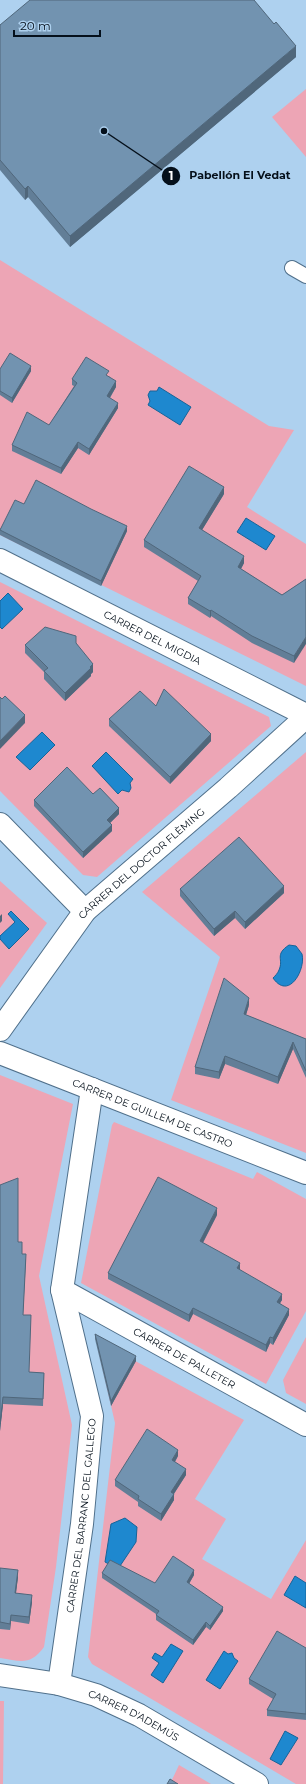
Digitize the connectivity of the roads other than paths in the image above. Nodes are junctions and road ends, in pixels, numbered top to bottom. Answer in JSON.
{"nodes":[{"id":1,"x":292,"y":268,"type":"dead end"},
{"id":2,"x":306,"y":276,"type":"edge"},
{"id":3,"x":0,"y":560,"type":"edge"},
{"id":4,"x":306,"y":716,"type":"edge"},
{"id":5,"x":0,"y":824,"type":"edge"},
{"id":6,"x":84,"y":911,"type":"junction"},
{"id":7,"x":0,"y":1030,"type":"edge"},
{"id":8,"x":0,"y":1053,"type":"edge"},
{"id":9,"x":92,"y":1089,"type":"junction"},
{"id":10,"x":306,"y":1173,"type":"edge"},
{"id":11,"x":62,"y":1290,"type":"junction"},
{"id":12,"x":306,"y":1425,"type":"edge"},
{"id":13,"x":0,"y":1675,"type":"edge"},
{"id":14,"x":59,"y":1684,"type":"junction"},
{"id":15,"x":257,"y":1784,"type":"edge"}],
"edges":[{"from":1,"to":2,"type":"lane"},
{"from":3,"to":4,"type":"street","name":"CARRER DEL MIGDIA"},
{"from":4,"to":6,"type":"street","name":"CARRER DEL DOCTOR FLÈMING"},
{"from":5,"to":6,"type":"street"},
{"from":6,"to":7,"type":"street","name":"CARRER DEL DOCTOR FLÈMING"},
{"from":8,"to":9,"type":"street","name":"CARRER DE GUILLEM DE CASTRO"},
{"from":9,"to":10,"type":"street","name":"CARRER DE GUILLEM DE CASTRO"},
{"from":9,"to":11,"type":"street","name":"CARRER DEL BARRANC DEL GALLEGO"},
{"from":11,"to":12,"type":"street","name":"CARRER DE PALLETER"},
{"from":11,"to":14,"type":"street","name":"CARRER DEL BARRANC DEL GALLEGO"},
{"from":13,"to":14,"type":"street","name":"CARRER D'ADEMÚS"},
{"from":14,"to":15,"type":"street","name":"CARRER D'ADEMÚS"}]}
